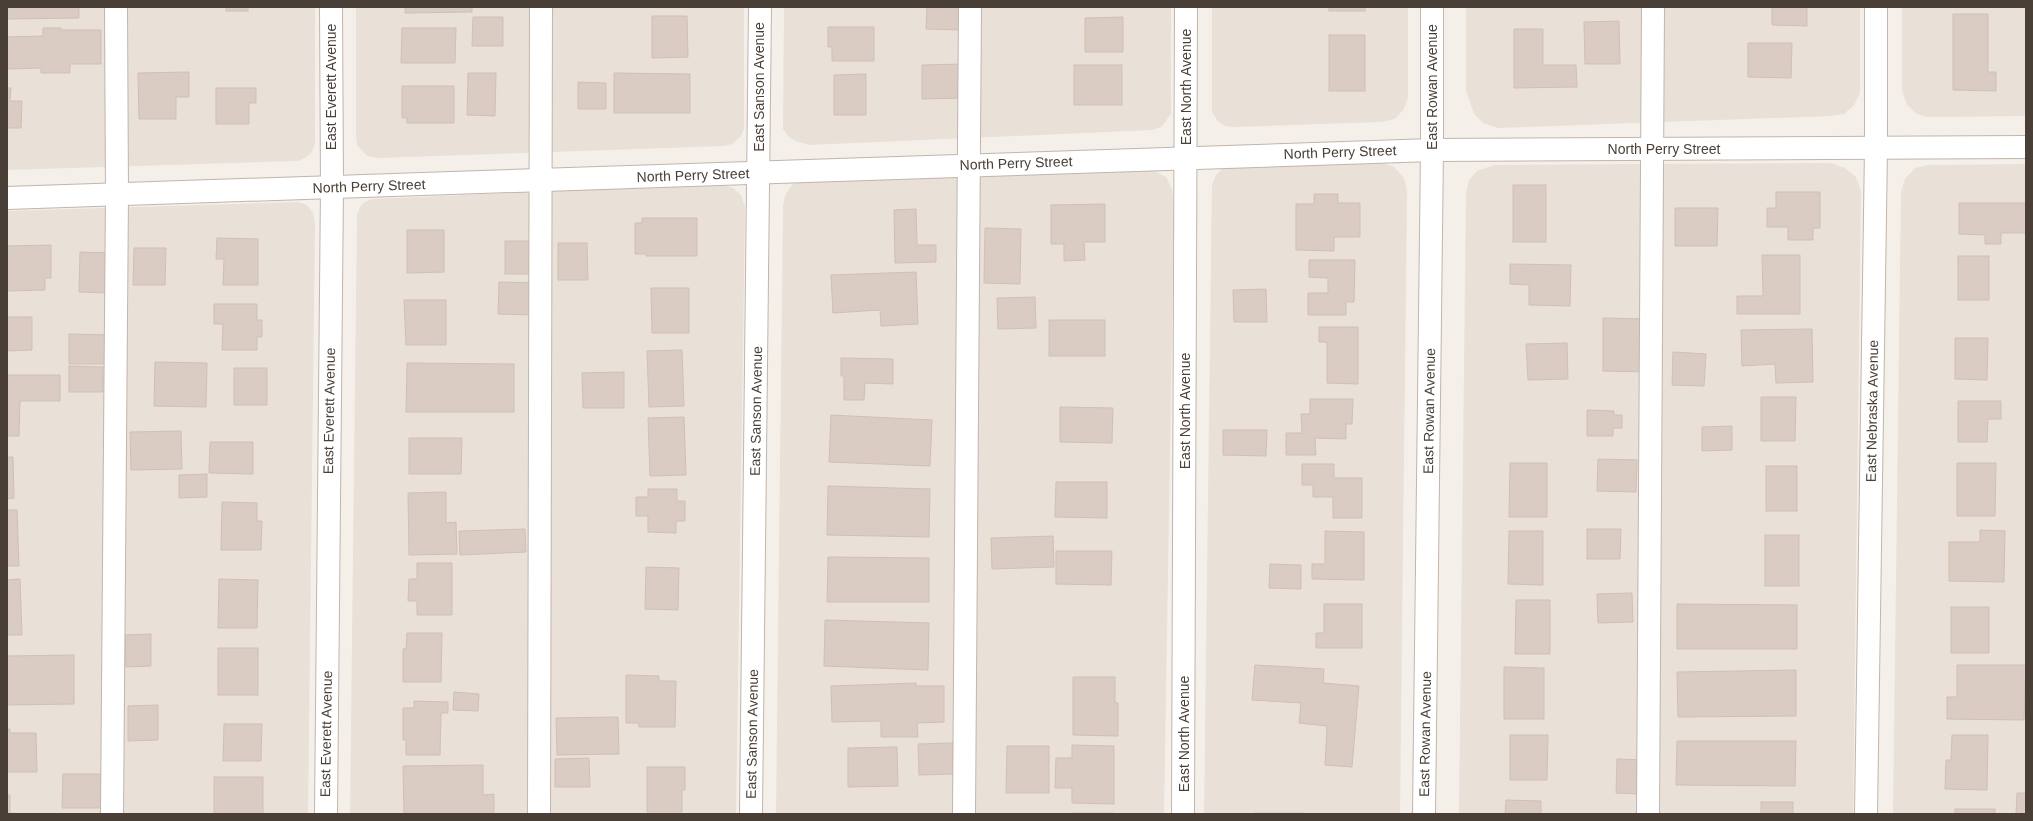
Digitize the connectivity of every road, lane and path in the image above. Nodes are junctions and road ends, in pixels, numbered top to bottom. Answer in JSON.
{"nodes":[{"id":1,"x":116,"y":7,"type":"edge"},
{"id":2,"x":331,"y":7,"type":"edge"},
{"id":3,"x":541,"y":7,"type":"edge"},
{"id":4,"x":760,"y":7,"type":"edge"},
{"id":5,"x":970,"y":7,"type":"edge"},
{"id":6,"x":1186,"y":7,"type":"edge"},
{"id":7,"x":1432,"y":7,"type":"edge"},
{"id":8,"x":1653,"y":7,"type":"edge"},
{"id":9,"x":1876,"y":7,"type":"edge"},
{"id":10,"x":2026,"y":147,"type":"edge"},
{"id":11,"x":1876,"y":148,"type":"junction"},
{"id":12,"x":1652,"y":149,"type":"junction"},
{"id":13,"x":1432,"y":150,"type":"junction"},
{"id":14,"x":1186,"y":157,"type":"junction"},
{"id":15,"x":969,"y":164,"type":"junction"},
{"id":16,"x":759,"y":173,"type":"junction"},
{"id":17,"x":540,"y":180,"type":"junction"},
{"id":18,"x":332,"y":187,"type":"junction"},
{"id":19,"x":117,"y":194,"type":"junction"},
{"id":20,"x":7,"y":198,"type":"edge"},
{"id":21,"x":112,"y":814,"type":"edge"},
{"id":22,"x":326,"y":814,"type":"edge"},
{"id":23,"x":540,"y":814,"type":"edge"},
{"id":24,"x":752,"y":814,"type":"edge"},
{"id":25,"x":964,"y":814,"type":"edge"},
{"id":26,"x":1183,"y":814,"type":"edge"},
{"id":27,"x":1424,"y":814,"type":"edge"},
{"id":28,"x":1648,"y":814,"type":"edge"},
{"id":29,"x":1866,"y":814,"type":"edge"}],
"edges":[{"from":1,"to":19,"type":"street"},
{"from":2,"to":18,"type":"street","name":"East Everett Avenue"},
{"from":3,"to":17,"type":"street"},
{"from":4,"to":16,"type":"street","name":"East Sanson Avenue"},
{"from":5,"to":15,"type":"street"},
{"from":6,"to":14,"type":"street","name":"East North Avenue"},
{"from":7,"to":13,"type":"street","name":"East Rowan Avenue"},
{"from":8,"to":12,"type":"street"},
{"from":9,"to":11,"type":"street","name":"East Nebraska Avenue"},
{"from":10,"to":11,"type":"street","name":"North Perry Street"},
{"from":11,"to":12,"type":"street","name":"North Perry Street"},
{"from":11,"to":29,"type":"street","name":"East Nebraska Avenue"},
{"from":12,"to":13,"type":"street","name":"North Perry Street"},
{"from":12,"to":28,"type":"street"},
{"from":13,"to":14,"type":"street","name":"North Perry Street"},
{"from":13,"to":27,"type":"street","name":"East Rowan Avenue"},
{"from":14,"to":15,"type":"street","name":"North Perry Street"},
{"from":14,"to":26,"type":"street","name":"East North Avenue"},
{"from":15,"to":16,"type":"street","name":"North Perry Street"},
{"from":15,"to":25,"type":"street"},
{"from":16,"to":17,"type":"street","name":"North Perry Street"},
{"from":16,"to":24,"type":"street","name":"East Sanson Avenue"},
{"from":17,"to":18,"type":"street","name":"North Perry Street"},
{"from":17,"to":23,"type":"street"},
{"from":18,"to":19,"type":"street","name":"North Perry Street"},
{"from":18,"to":22,"type":"street","name":"East Everett Avenue"},
{"from":19,"to":20,"type":"street","name":"North Perry Street"},
{"from":19,"to":21,"type":"street"}]}
